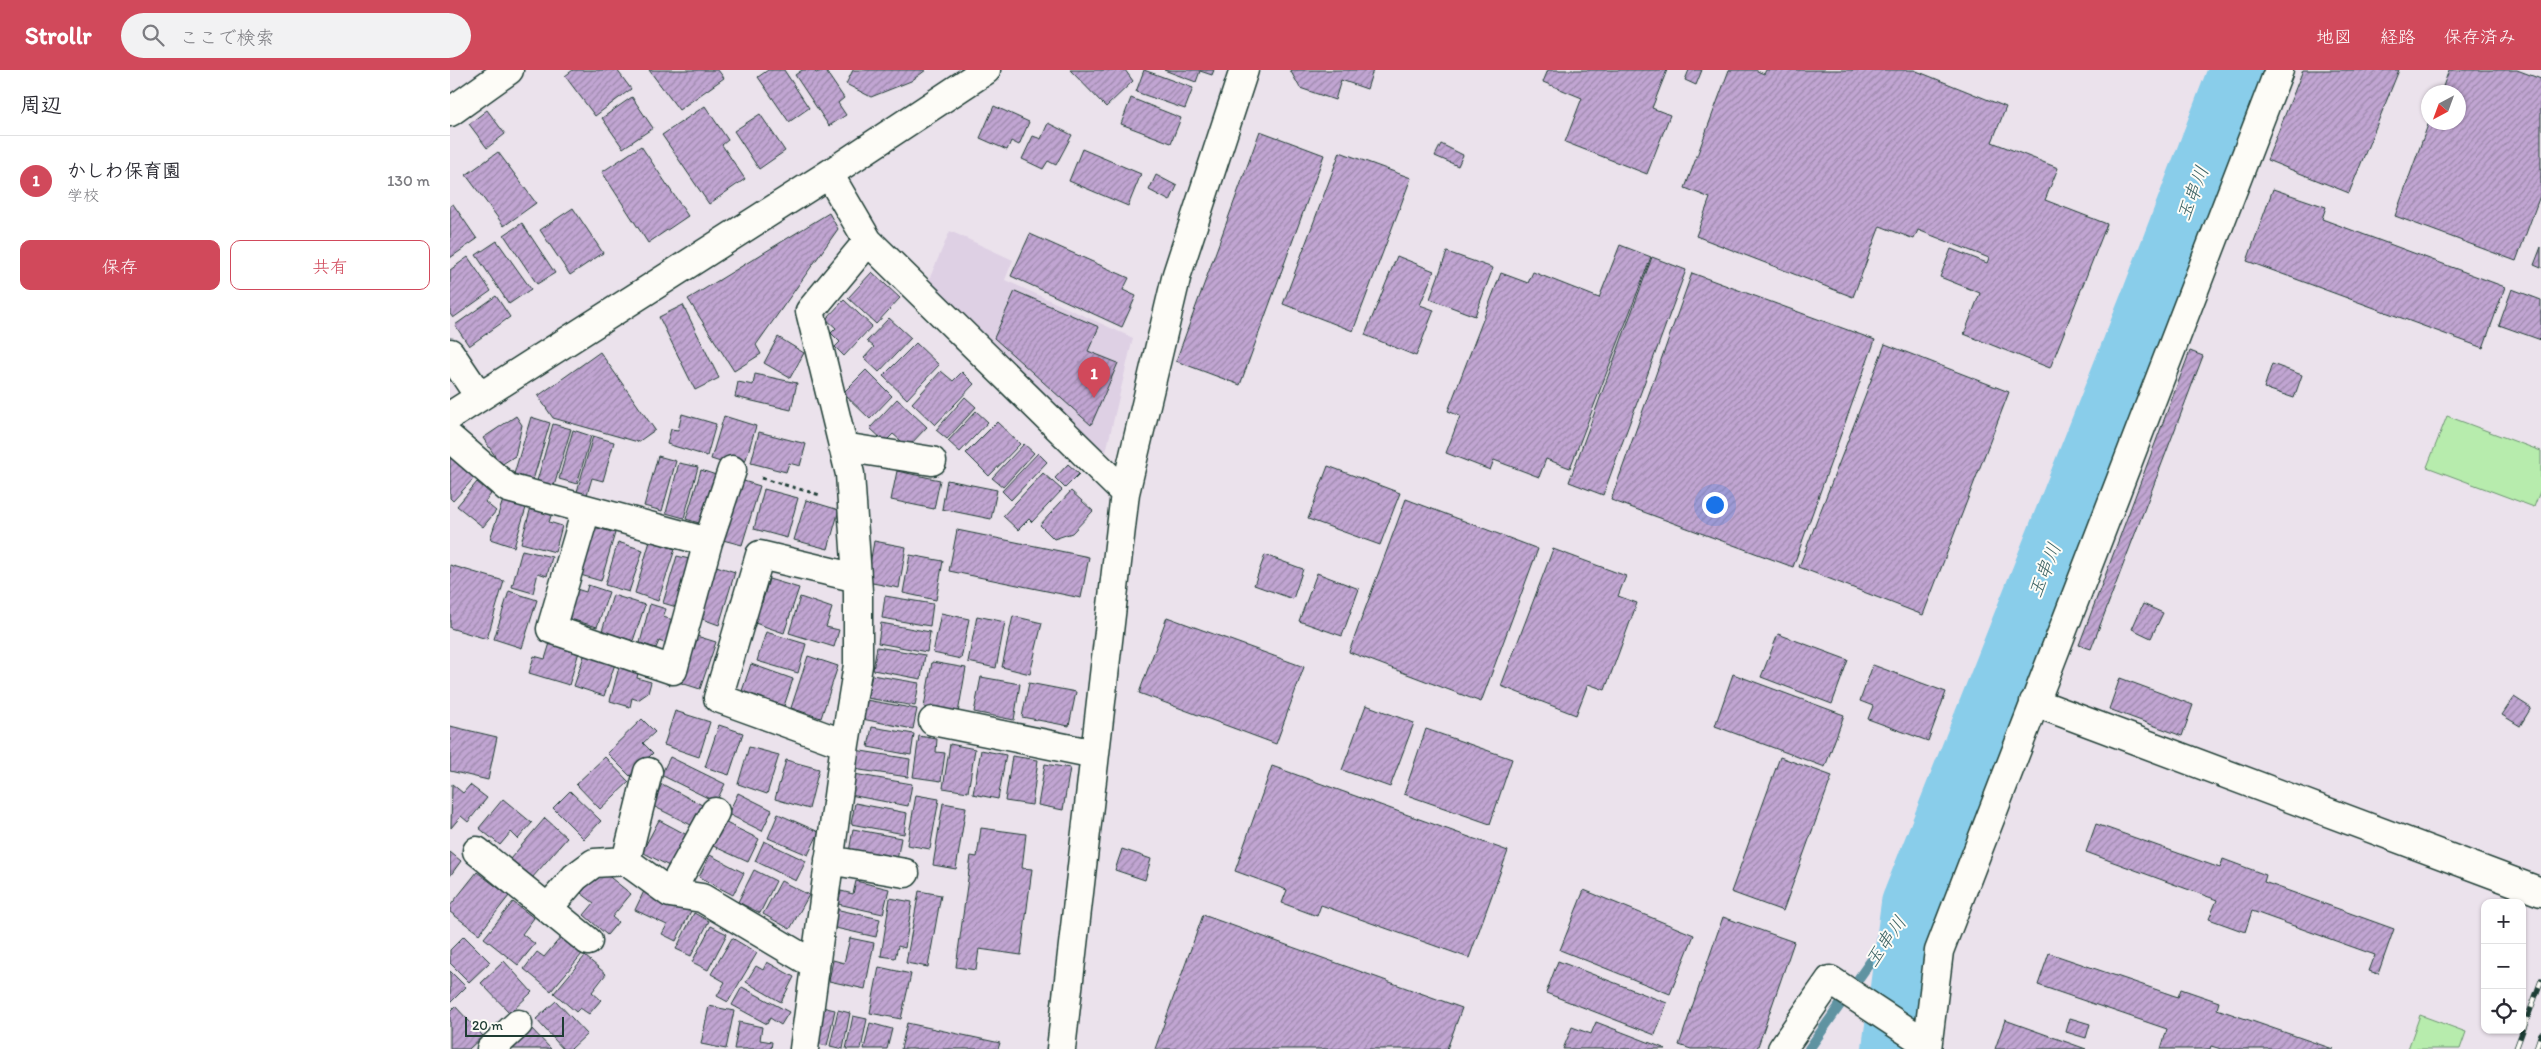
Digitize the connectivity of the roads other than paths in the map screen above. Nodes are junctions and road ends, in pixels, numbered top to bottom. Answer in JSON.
{"nodes":[{"id":1,"x":509,"y":70,"type":"edge"},
{"id":2,"x":986,"y":70,"type":"edge"},
{"id":3,"x":1244,"y":70,"type":"edge"},
{"id":4,"x":2279,"y":70,"type":"edge"},
{"id":5,"x":450,"y":112,"type":"edge"},
{"id":6,"x":829,"y":174,"type":"junction"},
{"id":7,"x":868,"y":240,"type":"junction"},
{"id":8,"x":450,"y":353,"type":"edge"},
{"id":9,"x":479,"y":396,"type":"junction"},
{"id":10,"x":450,"y":416,"type":"edge"},
{"id":11,"x":450,"y":438,"type":"edge"},
{"id":12,"x":844,"y":447,"type":"junction"},
{"id":13,"x":932,"y":461,"type":"dead end"},
{"id":14,"x":732,"y":470,"type":"road end"},
{"id":15,"x":1125,"y":493,"type":"junction"},
{"id":16,"x":586,"y":510,"type":"junction"},
{"id":17,"x":708,"y":542,"type":"junction"},
{"id":18,"x":857,"y":578,"type":"junction"},
{"id":19,"x":2034,"y":702,"type":"junction"},
{"id":20,"x":933,"y":721,"type":"dead end"},
{"id":21,"x":845,"y":744,"type":"junction"},
{"id":22,"x":1095,"y":754,"type":"junction"},
{"id":23,"x":648,"y":772,"type":"dead end"},
{"id":24,"x":715,"y":812,"type":"dead end"},
{"id":25,"x":477,"y":851,"type":"dead end"},
{"id":26,"x":829,"y":860,"type":"junction"},
{"id":27,"x":626,"y":861,"type":"junction"},
{"id":28,"x":905,"y":873,"type":"dead end"},
{"id":29,"x":2541,"y":892,"type":"edge"},
{"id":30,"x":670,"y":893,"type":"junction"},
{"id":31,"x":548,"y":908,"type":"junction"},
{"id":32,"x":588,"y":941,"type":"dead end"},
{"id":33,"x":815,"y":965,"type":"junction"},
{"id":34,"x":518,"y":1024,"type":"dead end"},
{"id":35,"x":1927,"y":1046,"type":"edge"},
{"id":36,"x":491,"y":1049,"type":"edge"},
{"id":37,"x":804,"y":1049,"type":"edge"},
{"id":38,"x":1061,"y":1049,"type":"edge"},
{"id":39,"x":1782,"y":1049,"type":"edge"}],
"edges":[{"from":1,"to":5,"type":"street"},
{"from":2,"to":6,"type":"street"},
{"from":3,"to":15,"type":"street"},
{"from":4,"to":19,"type":"street"},
{"from":6,"to":7,"type":"street"},
{"from":6,"to":9,"type":"street"},
{"from":7,"to":12,"type":"street"},
{"from":7,"to":15,"type":"street"},
{"from":8,"to":9,"type":"street"},
{"from":9,"to":10,"type":"street"},
{"from":11,"to":16,"type":"street"},
{"from":12,"to":13,"type":"street"},
{"from":12,"to":18,"type":"street"},
{"from":14,"to":17,"type":"street"},
{"from":15,"to":22,"type":"street"},
{"from":16,"to":17,"type":"street"},
{"from":16,"to":17,"type":"street"},
{"from":18,"to":21,"type":"street"},
{"from":18,"to":21,"type":"street"},
{"from":19,"to":29,"type":"street"},
{"from":19,"to":35,"type":"street"},
{"from":20,"to":22,"type":"street"},
{"from":21,"to":26,"type":"street"},
{"from":22,"to":38,"type":"street"},
{"from":23,"to":27,"type":"street"},
{"from":24,"to":30,"type":"street"},
{"from":25,"to":31,"type":"street"},
{"from":26,"to":28,"type":"street"},
{"from":26,"to":33,"type":"street"},
{"from":27,"to":30,"type":"street"},
{"from":27,"to":31,"type":"street"},
{"from":30,"to":33,"type":"street"},
{"from":31,"to":32,"type":"street"},
{"from":33,"to":37,"type":"street"},
{"from":34,"to":36,"type":"street"},
{"from":35,"to":39,"type":"street"}]}
